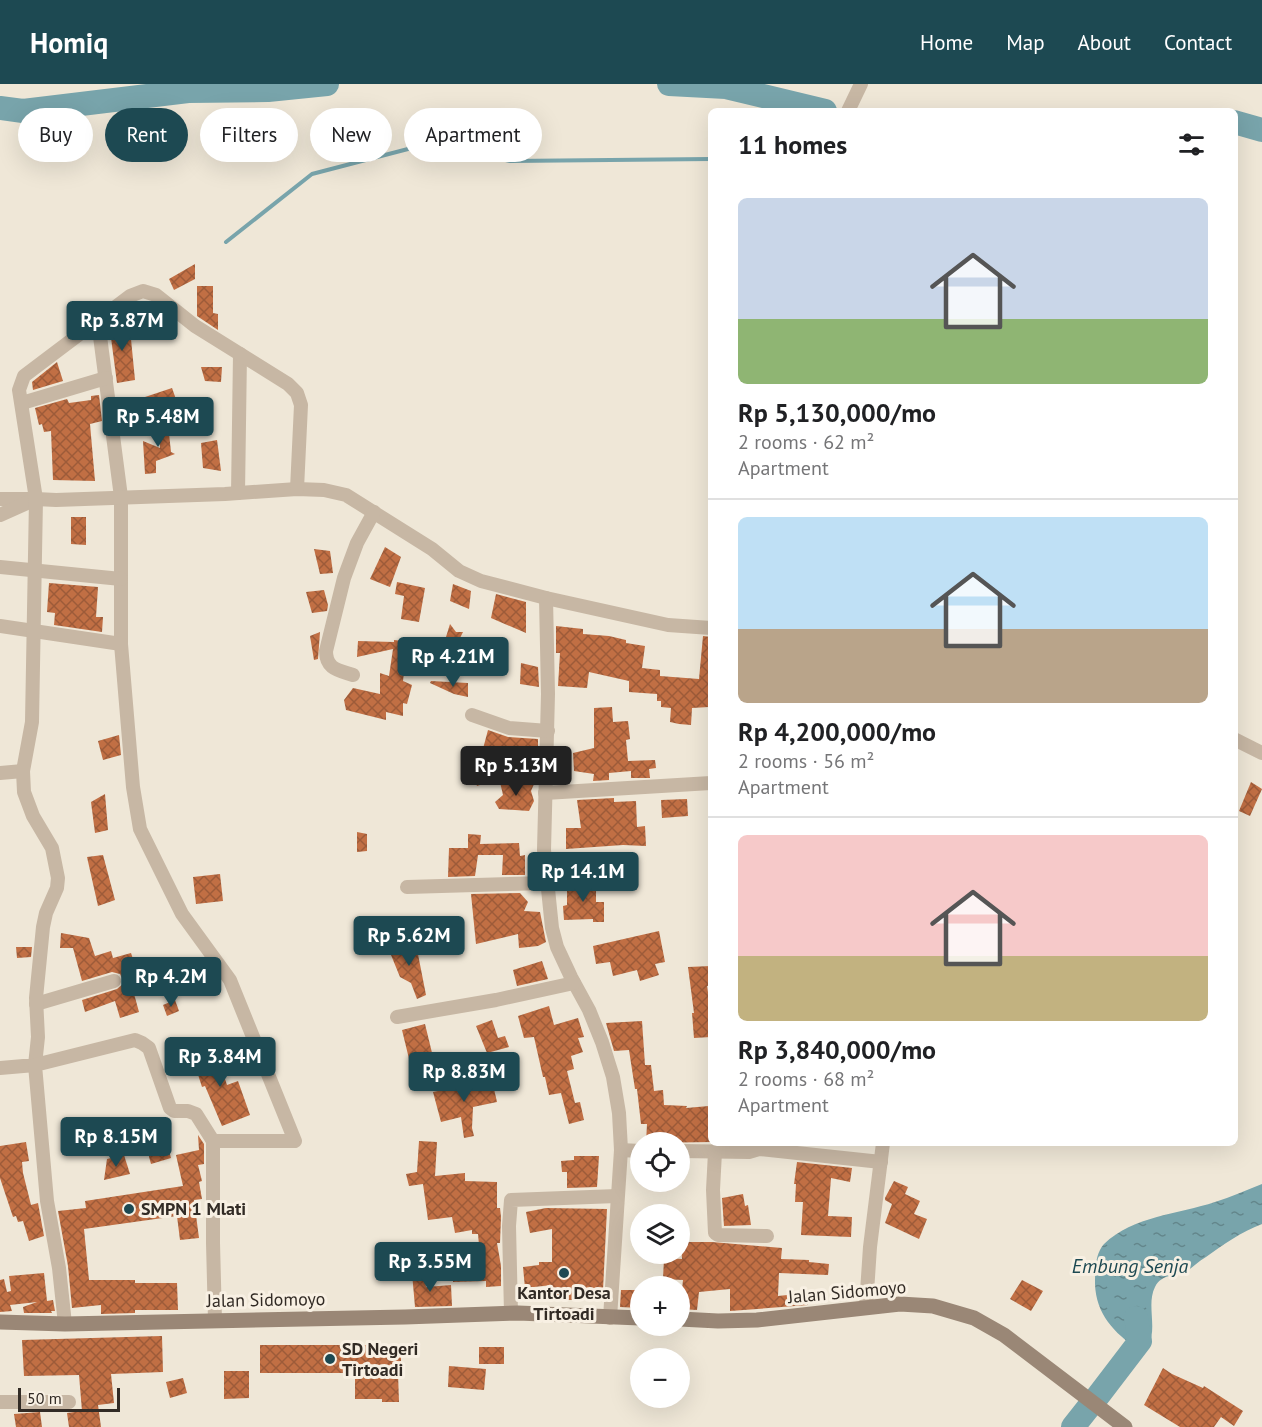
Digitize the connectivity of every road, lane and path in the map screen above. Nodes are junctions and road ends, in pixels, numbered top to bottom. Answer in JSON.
{"nodes":[{"id":1,"x":861,"y":84,"type":"edge"},
{"id":2,"x":851,"y":106,"type":"edge"},
{"id":3,"x":98,"y":321,"type":"junction"},
{"id":4,"x":240,"y":354,"type":"junction"},
{"id":5,"x":106,"y":378,"type":"junction"},
{"id":6,"x":22,"y":403,"type":"junction"},
{"id":7,"x":297,"y":489,"type":"junction"},
{"id":8,"x":238,"y":493,"type":"junction"},
{"id":9,"x":121,"y":497,"type":"junction"},
{"id":10,"x":36,"y":499,"type":"junction"},
{"id":11,"x":0,"y":500,"type":"edge"},
{"id":12,"x":374,"y":512,"type":"junction"},
{"id":13,"x":0,"y":515,"type":"edge"},
{"id":14,"x":0,"y":567,"type":"edge"},
{"id":15,"x":35,"y":572,"type":"junction"},
{"id":16,"x":121,"y":579,"type":"junction"},
{"id":17,"x":546,"y":598,"type":"junction"},
{"id":18,"x":0,"y":626,"type":"edge"},
{"id":19,"x":708,"y":628,"type":"edge"},
{"id":20,"x":33,"y":631,"type":"junction"},
{"id":21,"x":121,"y":644,"type":"junction"},
{"id":22,"x":353,"y":675,"type":"dead end"},
{"id":23,"x":472,"y":715,"type":"dead end"},
{"id":24,"x":548,"y":731,"type":"junction"},
{"id":25,"x":1238,"y":741,"type":"edge"},
{"id":26,"x":1262,"y":753,"type":"edge"},
{"id":27,"x":23,"y":771,"type":"junction"},
{"id":28,"x":0,"y":773,"type":"edge"},
{"id":29,"x":708,"y":783,"type":"edge"},
{"id":30,"x":545,"y":793,"type":"junction"},
{"id":31,"x":619,"y":859,"type":"dead end"},
{"id":32,"x":545,"y":866,"type":"junction"},
{"id":33,"x":546,"y":883,"type":"junction"},
{"id":34,"x":407,"y":887,"type":"dead end"},
{"id":35,"x":114,"y":981,"type":"dead end"},
{"id":36,"x":574,"y":983,"type":"junction"},
{"id":37,"x":36,"y":1004,"type":"junction"},
{"id":38,"x":397,"y":1017,"type":"dead end"},
{"id":39,"x":35,"y":1065,"type":"junction"},
{"id":40,"x":0,"y":1068,"type":"edge"},
{"id":41,"x":213,"y":1141,"type":"junction"},
{"id":42,"x":760,"y":1146,"type":"edge"},
{"id":43,"x":883,"y":1146,"type":"edge"},
{"id":44,"x":621,"y":1150,"type":"junction"},
{"id":45,"x":630,"y":1150,"type":"edge"},
{"id":46,"x":690,"y":1151,"type":"edge"},
{"id":47,"x":715,"y":1152,"type":"junction"},
{"id":48,"x":881,"y":1162,"type":"junction"},
{"id":49,"x":617,"y":1196,"type":"junction"},
{"id":50,"x":767,"y":1236,"type":"dead end"},
{"id":51,"x":866,"y":1307,"type":"junction"},
{"id":52,"x":511,"y":1313,"type":"junction"},
{"id":53,"x":610,"y":1318,"type":"junction"},
{"id":54,"x":630,"y":1318,"type":"edge"},
{"id":55,"x":690,"y":1319,"type":"edge"},
{"id":56,"x":215,"y":1320,"type":"junction"},
{"id":57,"x":0,"y":1322,"type":"edge"},
{"id":58,"x":65,"y":1324,"type":"junction"},
{"id":59,"x":0,"y":1402,"type":"edge"},
{"id":60,"x":69,"y":1402,"type":"dead end"},
{"id":61,"x":1125,"y":1427,"type":"edge"}],
"edges":[{"from":1,"to":2,"type":"street"},
{"from":3,"to":4,"type":"street"},
{"from":3,"to":5,"type":"street"},
{"from":3,"to":6,"type":"street"},
{"from":4,"to":7,"type":"street"},
{"from":4,"to":8,"type":"street"},
{"from":5,"to":6,"type":"street"},
{"from":5,"to":9,"type":"street"},
{"from":6,"to":10,"type":"street"},
{"from":7,"to":8,"type":"street"},
{"from":7,"to":12,"type":"street"},
{"from":8,"to":9,"type":"street"},
{"from":9,"to":10,"type":"street"},
{"from":9,"to":16,"type":"street"},
{"from":10,"to":11,"type":"street"},
{"from":10,"to":13,"type":"street"},
{"from":10,"to":15,"type":"street"},
{"from":12,"to":17,"type":"street"},
{"from":12,"to":22,"type":"street"},
{"from":14,"to":15,"type":"street"},
{"from":15,"to":16,"type":"street"},
{"from":15,"to":20,"type":"street"},
{"from":16,"to":21,"type":"street"},
{"from":17,"to":19,"type":"street"},
{"from":17,"to":24,"type":"street"},
{"from":18,"to":20,"type":"street"},
{"from":20,"to":21,"type":"street"},
{"from":20,"to":27,"type":"street"},
{"from":21,"to":41,"type":"street"},
{"from":23,"to":24,"type":"street"},
{"from":24,"to":30,"type":"street"},
{"from":25,"to":26,"type":"street"},
{"from":27,"to":28,"type":"street"},
{"from":27,"to":37,"type":"street"},
{"from":29,"to":30,"type":"street"},
{"from":30,"to":32,"type":"street"},
{"from":31,"to":32,"type":"street"},
{"from":32,"to":33,"type":"street"},
{"from":33,"to":34,"type":"street"},
{"from":33,"to":36,"type":"street"},
{"from":35,"to":37,"type":"street"},
{"from":36,"to":38,"type":"street"},
{"from":36,"to":44,"type":"street"},
{"from":37,"to":39,"type":"street"},
{"from":39,"to":40,"type":"street"},
{"from":39,"to":41,"type":"street"},
{"from":39,"to":58,"type":"street"},
{"from":41,"to":56,"type":"street"},
{"from":42,"to":47,"type":"street"},
{"from":42,"to":48,"type":"street"},
{"from":43,"to":48,"type":"street"},
{"from":44,"to":45,"type":"street"},
{"from":44,"to":49,"type":"street"},
{"from":46,"to":47,"type":"street"},
{"from":47,"to":50,"type":"street"},
{"from":48,"to":51,"type":"street"},
{"from":49,"to":52,"type":"street"},
{"from":49,"to":53,"type":"street"},
{"from":51,"to":55,"type":"main road","name":"Jalan Sidomoyo"},
{"from":51,"to":61,"type":"main road","name":"Jalan Sidomoyo"},
{"from":52,"to":53,"type":"main road","name":"Jalan Sidomoyo"},
{"from":52,"to":56,"type":"main road","name":"Jalan Sidomoyo"},
{"from":53,"to":54,"type":"main road","name":"Jalan Sidomoyo"},
{"from":56,"to":58,"type":"main road","name":"Jalan Sidomoyo"},
{"from":57,"to":58,"type":"main road","name":"Jalan Sidomoyo"},
{"from":59,"to":60,"type":"street"}]}
